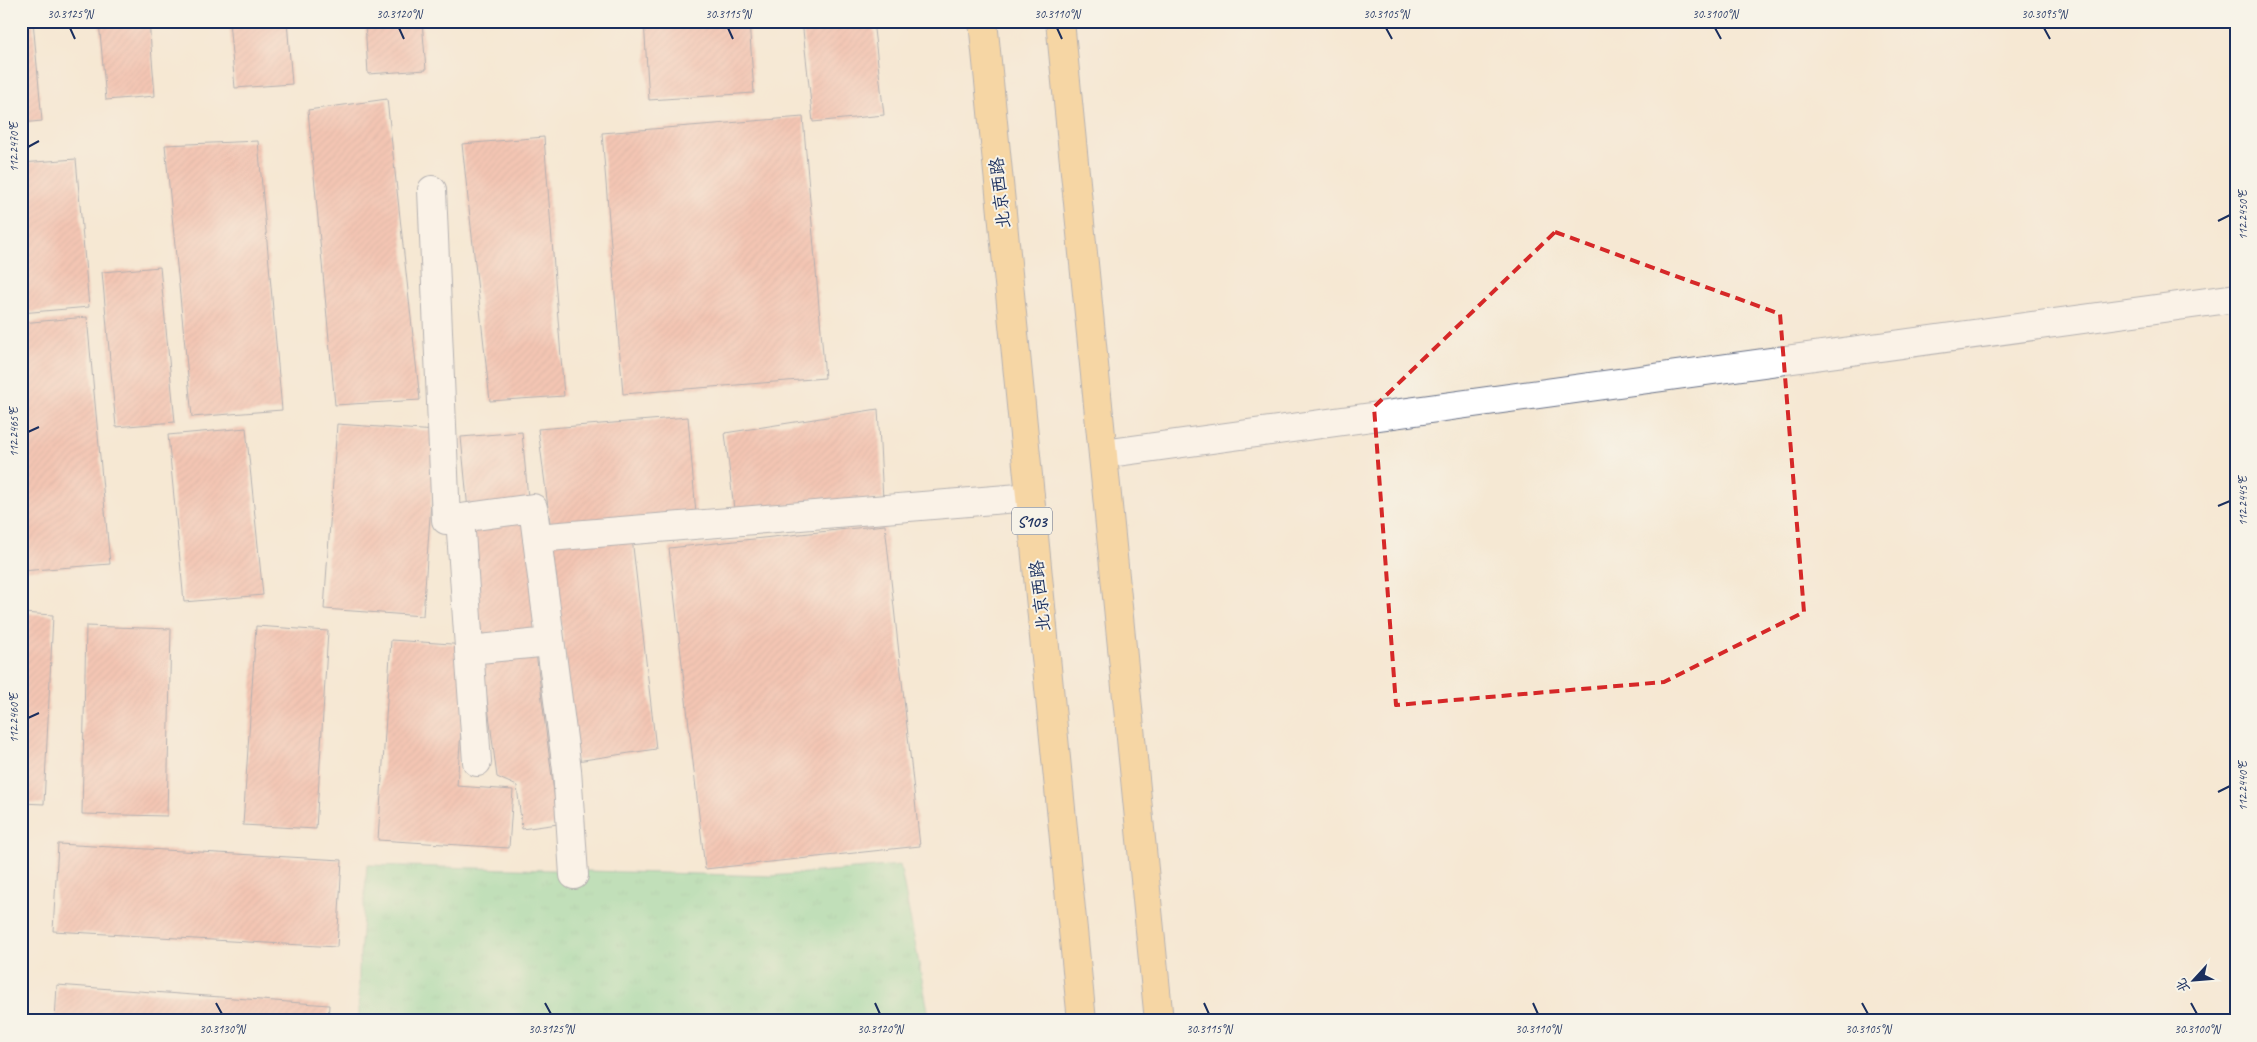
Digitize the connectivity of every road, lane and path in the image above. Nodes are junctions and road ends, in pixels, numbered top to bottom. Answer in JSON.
{"nodes":[{"id":1,"x":982,"y":21,"type":"edge"},
{"id":2,"x":1060,"y":21,"type":"edge"},
{"id":3,"x":432,"y":190,"type":"dead end"},
{"id":4,"x":2236,"y":298,"type":"edge"},
{"id":5,"x":1103,"y":454,"type":"junction"},
{"id":6,"x":1030,"y":497,"type":"junction"},
{"id":7,"x":460,"y":518,"type":"junction"},
{"id":8,"x":537,"y":538,"type":"junction"},
{"id":9,"x":550,"y":642,"type":"junction"},
{"id":10,"x":469,"y":650,"type":"junction"},
{"id":11,"x":477,"y":762,"type":"dead end"},
{"id":12,"x":574,"y":875,"type":"dead end"},
{"id":13,"x":1082,"y":1021,"type":"edge"},
{"id":14,"x":1159,"y":1021,"type":"edge"}],
"edges":[{"from":1,"to":6,"type":"main road","name":"北京西路","number":"S103"},
{"from":2,"to":5,"type":"main road"},
{"from":3,"to":7,"type":"street"},
{"from":4,"to":5,"type":"street"},
{"from":5,"to":14,"type":"main road"},
{"from":6,"to":8,"type":"street"},
{"from":6,"to":13,"type":"main road","name":"北京西路","number":"S103"},
{"from":7,"to":8,"type":"street"},
{"from":7,"to":10,"type":"street"},
{"from":8,"to":9,"type":"street"},
{"from":9,"to":10,"type":"street"},
{"from":9,"to":12,"type":"street"},
{"from":10,"to":11,"type":"street"}]}
